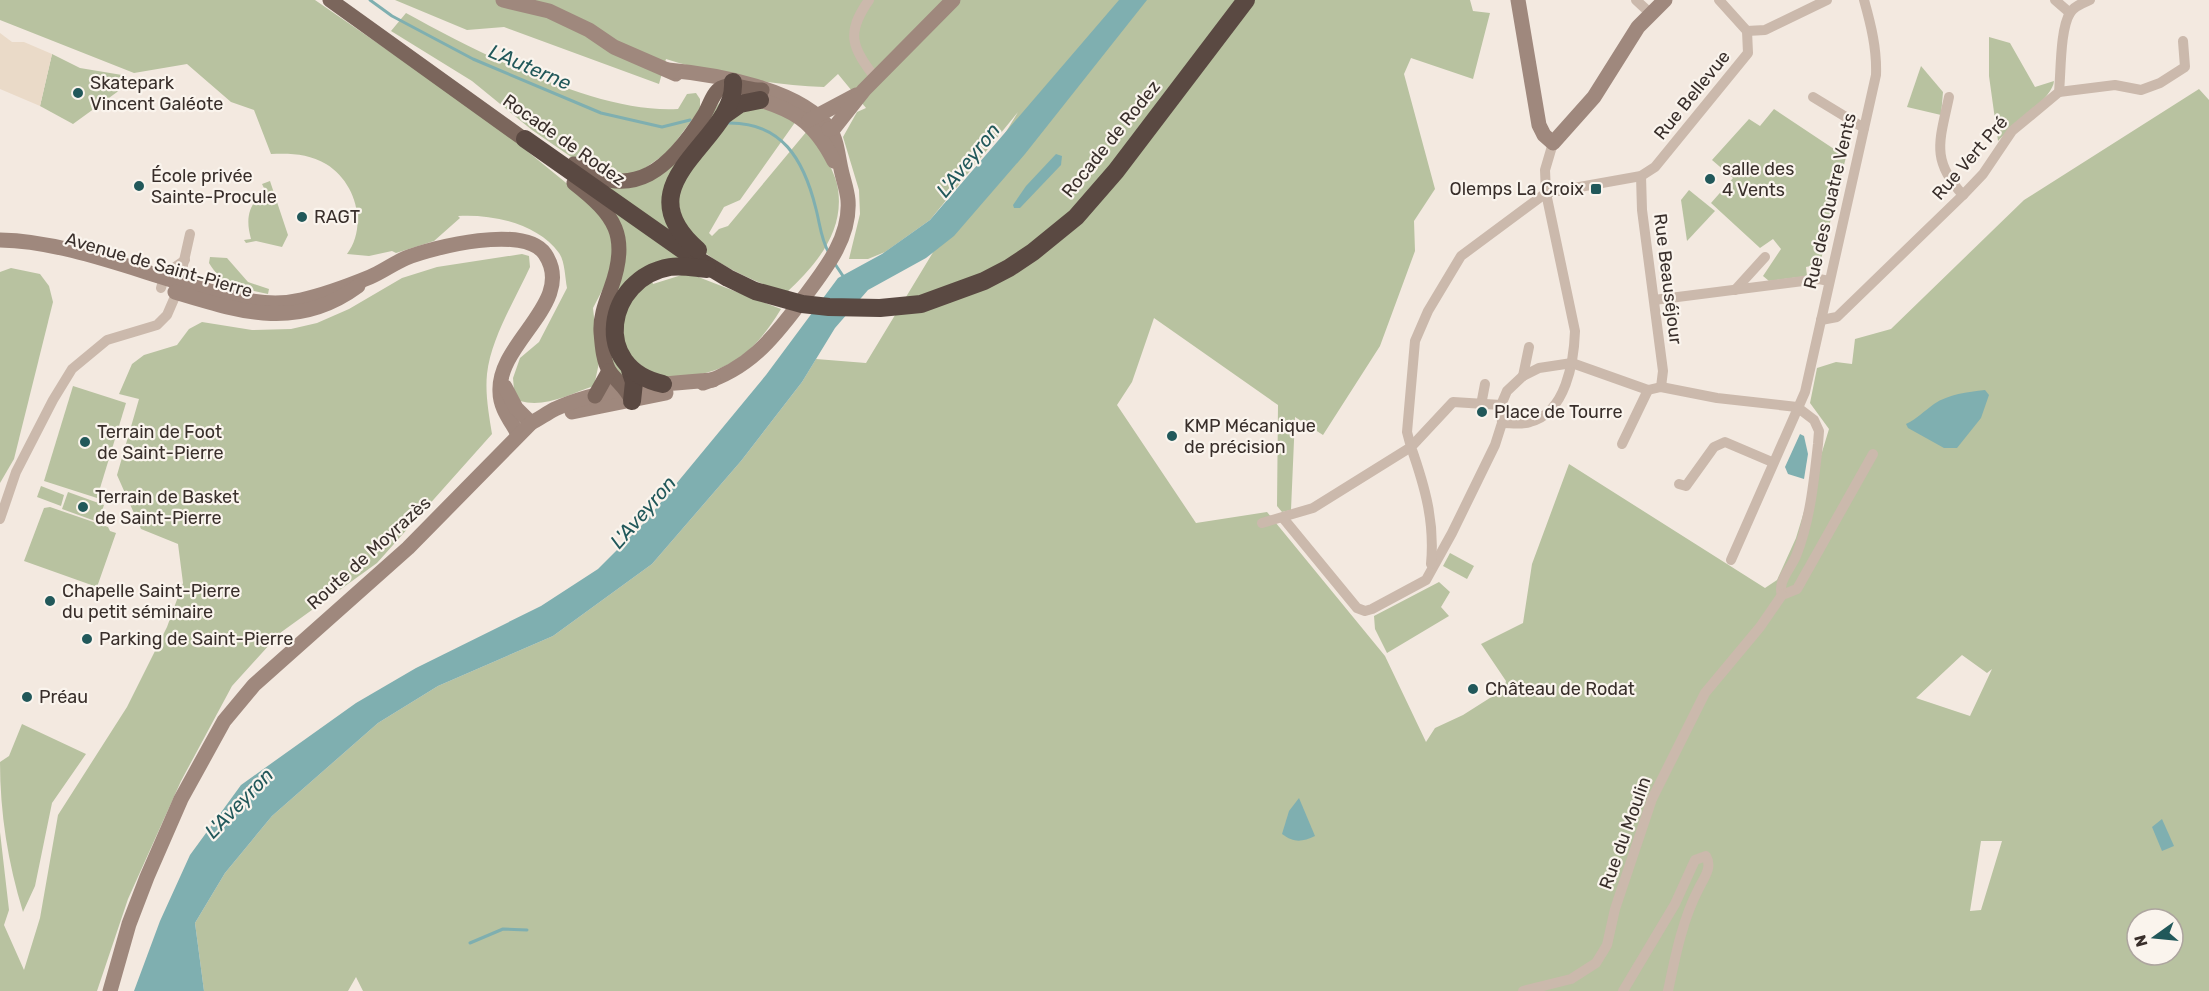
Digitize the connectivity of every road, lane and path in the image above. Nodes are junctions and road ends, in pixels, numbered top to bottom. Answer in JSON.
{"nodes":[{"id":1,"x":330,"y":0,"type":"edge"},
{"id":2,"x":503,"y":0,"type":"edge"},
{"id":3,"x":869,"y":0,"type":"edge"},
{"id":4,"x":953,"y":0,"type":"edge"},
{"id":5,"x":1234,"y":0,"type":"edge"},
{"id":6,"x":1246,"y":0,"type":"edge"},
{"id":7,"x":1518,"y":0,"type":"edge"},
{"id":8,"x":1636,"y":0,"type":"edge"},
{"id":9,"x":1665,"y":0,"type":"edge"},
{"id":10,"x":1719,"y":0,"type":"edge"},
{"id":11,"x":1827,"y":0,"type":"edge"},
{"id":12,"x":1863,"y":0,"type":"edge"},
{"id":13,"x":2055,"y":0,"type":"edge"},
{"id":14,"x":2090,"y":0,"type":"edge"},
{"id":15,"x":1650,"y":13,"type":"junction"},
{"id":16,"x":2070,"y":13,"type":"junction"},
{"id":17,"x":1747,"y":31,"type":"junction"},
{"id":18,"x":2183,"y":41,"type":"dead end"},
{"id":19,"x":876,"y":79,"type":"junction"},
{"id":20,"x":730,"y":88,"type":"junction"},
{"id":21,"x":456,"y":90,"type":"junction"},
{"id":22,"x":864,"y":90,"type":"junction"},
{"id":23,"x":2059,"y":92,"type":"junction"},
{"id":24,"x":761,"y":95,"type":"junction"},
{"id":25,"x":1813,"y":97,"type":"dead end"},
{"id":26,"x":1949,"y":97,"type":"dead end"},
{"id":27,"x":720,"y":119,"type":"junction"},
{"id":28,"x":812,"y":119,"type":"junction"},
{"id":29,"x":1864,"y":128,"type":"junction"},
{"id":30,"x":830,"y":129,"type":"junction"},
{"id":31,"x":525,"y":139,"type":"junction"},
{"id":32,"x":1553,"y":143,"type":"junction"},
{"id":33,"x":843,"y":176,"type":"junction"},
{"id":34,"x":1641,"y":176,"type":"junction"},
{"id":35,"x":1546,"y":193,"type":"junction"},
{"id":36,"x":1963,"y":195,"type":"junction"},
{"id":37,"x":190,"y":234,"type":"dead end"},
{"id":38,"x":0,"y":240,"type":"edge"},
{"id":39,"x":0,"y":248,"type":"edge"},
{"id":40,"x":1766,"y":257,"type":"dead end"},
{"id":41,"x":185,"y":260,"type":"junction"},
{"id":42,"x":713,"y":270,"type":"junction"},
{"id":43,"x":1829,"y":281,"type":"junction"},
{"id":44,"x":162,"y":283,"type":"junction"},
{"id":45,"x":178,"y":287,"type":"junction"},
{"id":46,"x":1735,"y":290,"type":"junction"},
{"id":47,"x":756,"y":291,"type":"junction"},
{"id":48,"x":941,"y":295,"type":"junction"},
{"id":49,"x":1654,"y":300,"type":"junction"},
{"id":50,"x":1821,"y":320,"type":"junction"},
{"id":51,"x":1529,"y":347,"type":"dead end"},
{"id":52,"x":1572,"y":363,"type":"junction"},
{"id":53,"x":630,"y":370,"type":"junction"},
{"id":54,"x":609,"y":371,"type":"junction"},
{"id":55,"x":503,"y":375,"type":"junction"},
{"id":56,"x":1522,"y":376,"type":"junction"},
{"id":57,"x":713,"y":380,"type":"junction"},
{"id":58,"x":663,"y":384,"type":"junction"},
{"id":59,"x":1485,"y":384,"type":"dead end"},
{"id":60,"x":1661,"y":387,"type":"junction"},
{"id":61,"x":1648,"y":390,"type":"junction"},
{"id":62,"x":631,"y":393,"type":"junction"},
{"id":63,"x":595,"y":396,"type":"junction"},
{"id":64,"x":1481,"y":405,"type":"junction"},
{"id":65,"x":1501,"y":405,"type":"junction"},
{"id":66,"x":1800,"y":408,"type":"junction"},
{"id":67,"x":537,"y":420,"type":"junction"},
{"id":68,"x":1502,"y":423,"type":"junction"},
{"id":69,"x":518,"y":434,"type":"junction"},
{"id":70,"x":1622,"y":444,"type":"dead end"},
{"id":71,"x":1412,"y":447,"type":"junction"},
{"id":72,"x":1873,"y":454,"type":"dead end"},
{"id":73,"x":1772,"y":462,"type":"junction"},
{"id":74,"x":1679,"y":484,"type":"dead end"},
{"id":75,"x":1283,"y":518,"type":"junction"},
{"id":76,"x":0,"y":519,"type":"edge"},
{"id":77,"x":1263,"y":523,"type":"dead end"},
{"id":78,"x":1731,"y":560,"type":"dead end"},
{"id":79,"x":1431,"y":567,"type":"junction"},
{"id":80,"x":1782,"y":595,"type":"junction"},
{"id":81,"x":110,"y":991,"type":"edge"},
{"id":82,"x":1523,"y":991,"type":"edge"},
{"id":83,"x":1623,"y":991,"type":"edge"},
{"id":84,"x":1668,"y":991,"type":"edge"}],
"edges":[{"from":1,"to":21,"type":"main road","name":"Rocade de Rodez"},
{"from":2,"to":20,"type":"street"},
{"from":3,"to":19,"type":"street"},
{"from":4,"to":19,"type":"street"},
{"from":5,"to":48,"type":"highway","name":"Rocade de Rodez"},
{"from":6,"to":48,"type":"highway","name":"Rocade de Rodez"},
{"from":7,"to":32,"type":"street"},
{"from":8,"to":15,"type":"street"},
{"from":9,"to":15,"type":"street"},
{"from":10,"to":17,"type":"street"},
{"from":11,"to":17,"type":"street"},
{"from":12,"to":29,"type":"street","name":"Rue des Quatre Vents"},
{"from":13,"to":16,"type":"street"},
{"from":14,"to":16,"type":"street"},
{"from":15,"to":32,"type":"street"},
{"from":16,"to":23,"type":"street"},
{"from":17,"to":34,"type":"street","name":"Rue Bellevue"},
{"from":18,"to":23,"type":"street"},
{"from":19,"to":22,"type":"street"},
{"from":20,"to":21,"type":"main road"},
{"from":20,"to":24,"type":"street"},
{"from":20,"to":27,"type":"highway"},
{"from":21,"to":31,"type":"main road","name":"Rocade de Rodez"},
{"from":22,"to":28,"type":"street"},
{"from":22,"to":30,"type":"street"},
{"from":23,"to":36,"type":"street","name":"Rue Vert Pré"},
{"from":24,"to":27,"type":"highway"},
{"from":24,"to":28,"type":"street"},
{"from":25,"to":29,"type":"street"},
{"from":26,"to":36,"type":"street"},
{"from":27,"to":47,"type":"highway"},
{"from":28,"to":30,"type":"street"},
{"from":28,"to":33,"type":"street"},
{"from":29,"to":43,"type":"street","name":"Rue des Quatre Vents"},
{"from":30,"to":33,"type":"street"},
{"from":31,"to":42,"type":"highway","name":"Rocade de Rodez"},
{"from":31,"to":54,"type":"main road"},
{"from":32,"to":35,"type":"street"},
{"from":33,"to":57,"type":"street"},
{"from":34,"to":35,"type":"street"},
{"from":34,"to":49,"type":"street","name":"Rue Beauséjour"},
{"from":35,"to":52,"type":"street"},
{"from":35,"to":71,"type":"street"},
{"from":36,"to":50,"type":"street","name":"Rue Vert Pré"},
{"from":37,"to":41,"type":"street"},
{"from":38,"to":44,"type":"street","name":"Avenue de Saint-Pierre"},
{"from":39,"to":44,"type":"street","name":"Avenue de Saint-Pierre"},
{"from":40,"to":46,"type":"street"},
{"from":41,"to":44,"type":"street"},
{"from":41,"to":45,"type":"street"},
{"from":42,"to":47,"type":"highway","name":"Rocade de Rodez"},
{"from":42,"to":53,"type":"highway"},
{"from":43,"to":46,"type":"street"},
{"from":43,"to":50,"type":"street","name":"Rue des Quatre Vents"},
{"from":44,"to":45,"type":"street","name":"Avenue de Saint-Pierre"},
{"from":45,"to":55,"type":"street","name":"Avenue de Saint-Pierre"},
{"from":45,"to":76,"type":"street"},
{"from":46,"to":49,"type":"street"},
{"from":47,"to":48,"type":"highway","name":"Rocade de Rodez"},
{"from":49,"to":60,"type":"street","name":"Rue Beauséjour"},
{"from":50,"to":66,"type":"street","name":"Rue des Quatre Vents"},
{"from":51,"to":56,"type":"street"},
{"from":52,"to":56,"type":"street"},
{"from":52,"to":61,"type":"street"},
{"from":52,"to":68,"type":"street"},
{"from":53,"to":58,"type":"highway"},
{"from":53,"to":62,"type":"highway"},
{"from":54,"to":62,"type":"main road"},
{"from":54,"to":63,"type":"main road"},
{"from":55,"to":67,"type":"street"},
{"from":55,"to":69,"type":"street","name":"Avenue de Saint-Pierre"},
{"from":56,"to":65,"type":"street"},
{"from":57,"to":58,"type":"street"},
{"from":57,"to":62,"type":"street"},
{"from":58,"to":62,"type":"street"},
{"from":59,"to":64,"type":"street"},
{"from":60,"to":61,"type":"street"},
{"from":60,"to":66,"type":"street"},
{"from":61,"to":70,"type":"street"},
{"from":62,"to":63,"type":"street","name":"Route de Moyrazès"},
{"from":62,"to":67,"type":"street"},
{"from":63,"to":67,"type":"street","name":"Route de Moyrazès"},
{"from":64,"to":65,"type":"street"},
{"from":64,"to":71,"type":"street"},
{"from":65,"to":68,"type":"street"},
{"from":66,"to":73,"type":"street","name":"Rue des Quatre Vents"},
{"from":66,"to":80,"type":"street"},
{"from":67,"to":69,"type":"street","name":"Route de Moyrazès"},
{"from":68,"to":79,"type":"street"},
{"from":69,"to":81,"type":"street","name":"Route de Moyrazès"},
{"from":71,"to":75,"type":"street"},
{"from":71,"to":79,"type":"street"},
{"from":72,"to":80,"type":"street"},
{"from":73,"to":74,"type":"street"},
{"from":73,"to":78,"type":"street","name":"Rue des Quatre Vents"},
{"from":75,"to":77,"type":"street"},
{"from":75,"to":79,"type":"street"},
{"from":80,"to":82,"type":"street","name":"Rue du Moulin"},
{"from":83,"to":84,"type":"street"}]}
